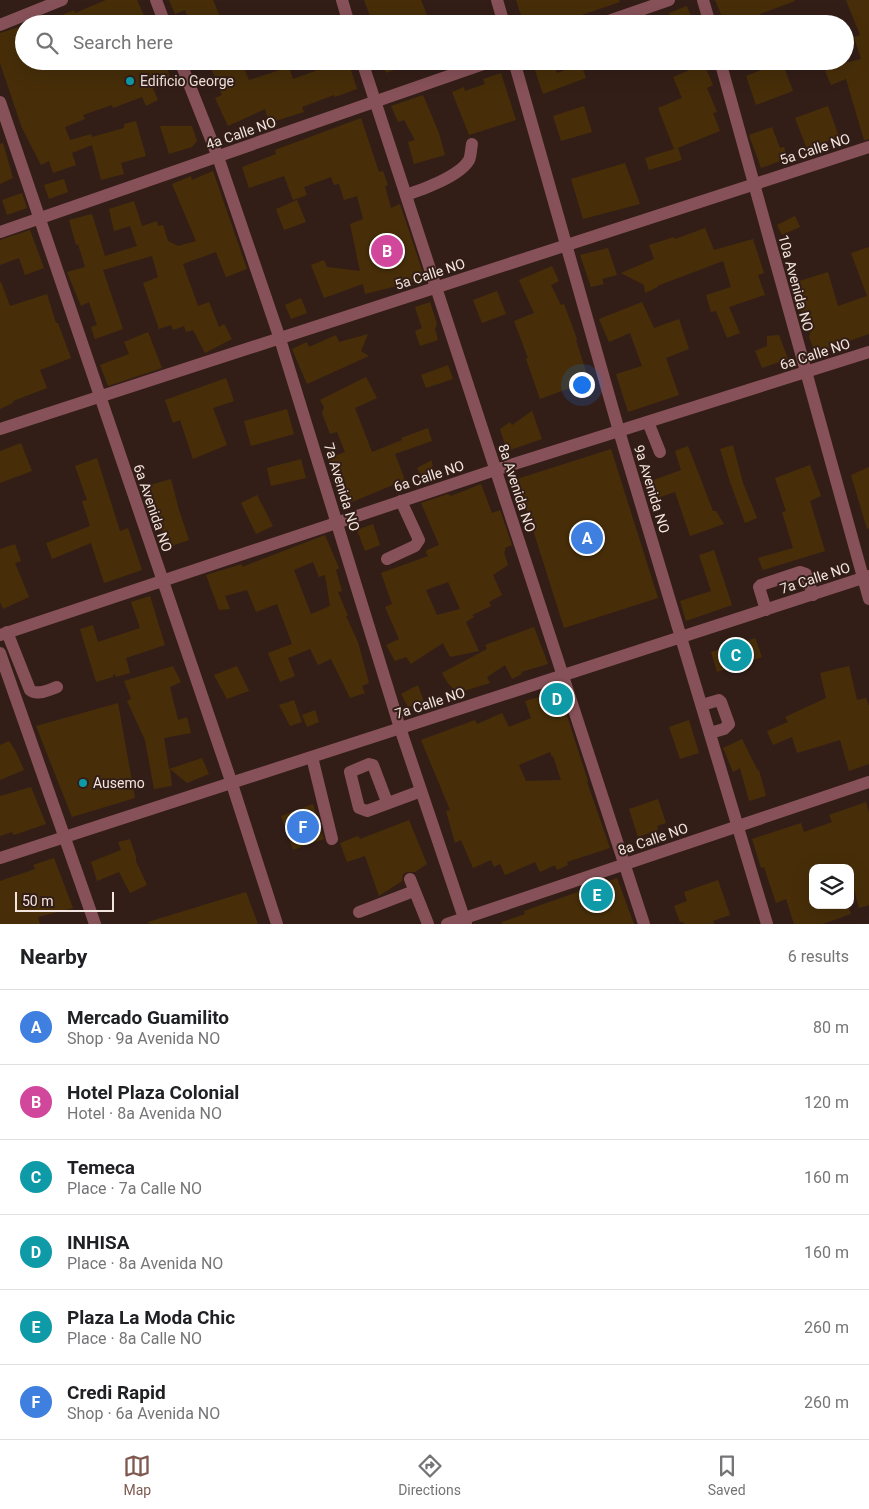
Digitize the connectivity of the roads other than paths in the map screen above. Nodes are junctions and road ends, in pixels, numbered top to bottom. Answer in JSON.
{"nodes":[{"id":1,"x":62,"y":0,"type":"edge"},
{"id":2,"x":156,"y":0,"type":"edge"},
{"id":3,"x":342,"y":0,"type":"edge"},
{"id":4,"x":497,"y":0,"type":"edge"},
{"id":5,"x":669,"y":0,"type":"edge"},
{"id":6,"x":703,"y":0,"type":"edge"},
{"id":7,"x":25,"y":15,"type":"edge"},
{"id":8,"x":162,"y":15,"type":"edge"},
{"id":9,"x":347,"y":15,"type":"edge"},
{"id":10,"x":501,"y":15,"type":"edge"},
{"id":11,"x":626,"y":15,"type":"edge"},
{"id":12,"x":707,"y":15,"type":"edge"},
{"id":13,"x":15,"y":19,"type":"edge"},
{"id":14,"x":0,"y":25,"type":"edge"},
{"id":15,"x":184,"y":70,"type":"edge"},
{"id":16,"x":365,"y":70,"type":"edge"},
{"id":17,"x":466,"y":70,"type":"edge"},
{"id":18,"x":517,"y":70,"type":"edge"},
{"id":19,"x":722,"y":70,"type":"edge"},
{"id":20,"x":0,"y":102,"type":"edge"},
{"id":21,"x":375,"y":102,"type":"junction"},
{"id":22,"x":472,"y":144,"type":"dead end"},
{"id":23,"x":869,"y":147,"type":"edge"},
{"id":24,"x":218,"y":157,"type":"junction"},
{"id":25,"x":754,"y":184,"type":"junction"},
{"id":26,"x":406,"y":195,"type":"junction"},
{"id":27,"x":39,"y":219,"type":"junction"},
{"id":28,"x":0,"y":232,"type":"edge"},
{"id":29,"x":566,"y":246,"type":"junction"},
{"id":30,"x":436,"y":288,"type":"junction"},
{"id":31,"x":280,"y":339,"type":"junction"},
{"id":32,"x":869,"y":352,"type":"edge"},
{"id":33,"x":805,"y":373,"type":"junction"},
{"id":34,"x":100,"y":398,"type":"junction"},
{"id":35,"x":648,"y":422,"type":"junction"},
{"id":36,"x":0,"y":429,"type":"edge"},
{"id":37,"x":619,"y":431,"type":"junction"},
{"id":38,"x":660,"y":452,"type":"dead end"},
{"id":39,"x":495,"y":470,"type":"junction"},
{"id":40,"x":401,"y":501,"type":"junction"},
{"id":41,"x":338,"y":522,"type":"junction"},
{"id":42,"x":387,"y":559,"type":"dead end"},
{"id":43,"x":866,"y":578,"type":"edge"},
{"id":44,"x":162,"y":582,"type":"junction"},
{"id":45,"x":813,"y":595,"type":"junction"},
{"id":46,"x":869,"y":599,"type":"edge"},
{"id":47,"x":766,"y":610,"type":"junction"},
{"id":48,"x":4,"y":634,"type":"edge"},
{"id":49,"x":681,"y":638,"type":"junction"},
{"id":50,"x":0,"y":653,"type":"edge"},
{"id":51,"x":563,"y":676,"type":"junction"},
{"id":52,"x":57,"y":688,"type":"dead end"},
{"id":53,"x":702,"y":705,"type":"junction"},
{"id":54,"x":400,"y":728,"type":"junction"},
{"id":55,"x":710,"y":733,"type":"junction"},
{"id":56,"x":312,"y":757,"type":"junction"},
{"id":57,"x":869,"y":782,"type":"edge"},
{"id":58,"x":232,"y":784,"type":"junction"},
{"id":59,"x":421,"y":791,"type":"junction"},
{"id":60,"x":387,"y":802,"type":"dead end"},
{"id":61,"x":739,"y":826,"type":"junction"},
{"id":62,"x":64,"y":838,"type":"junction"},
{"id":63,"x":332,"y":839,"type":"dead end"},
{"id":64,"x":0,"y":858,"type":"edge"},
{"id":65,"x":625,"y":864,"type":"junction"},
{"id":66,"x":359,"y":912,"type":"dead end"},
{"id":67,"x":465,"y":921,"type":"edge"},
{"id":68,"x":95,"y":924,"type":"edge"},
{"id":69,"x":277,"y":924,"type":"edge"},
{"id":70,"x":428,"y":924,"type":"edge"},
{"id":71,"x":447,"y":924,"type":"edge"},
{"id":72,"x":644,"y":924,"type":"edge"},
{"id":73,"x":767,"y":924,"type":"edge"}],
"edges":[{"from":1,"to":7,"type":"street"},
{"from":2,"to":8,"type":"street"},
{"from":3,"to":9,"type":"street"},
{"from":4,"to":10,"type":"street"},
{"from":5,"to":11,"type":"street"},
{"from":6,"to":12,"type":"street"},
{"from":13,"to":14,"type":"street"},
{"from":15,"to":24,"type":"street","name":"7a Avenida NO"},
{"from":16,"to":21,"type":"street","name":"8a Avenida NO"},
{"from":17,"to":21,"type":"street","name":"4a Calle NO"},
{"from":18,"to":29,"type":"street","name":"9a Avenida NO"},
{"from":19,"to":25,"type":"street","name":"10a Avenida NO"},
{"from":20,"to":27,"type":"street","name":"6a Avenida NO"},
{"from":21,"to":24,"type":"street","name":"4a Calle NO"},
{"from":21,"to":26,"type":"street","name":"8a Avenida NO"},
{"from":22,"to":26,"type":"street"},
{"from":23,"to":25,"type":"street","name":"5a Calle NO"},
{"from":24,"to":27,"type":"street","name":"4a Calle NO"},
{"from":24,"to":31,"type":"street","name":"7a Avenida NO"},
{"from":25,"to":29,"type":"street","name":"5a Calle NO"},
{"from":25,"to":33,"type":"street","name":"10a Avenida NO"},
{"from":26,"to":30,"type":"street","name":"8a Avenida NO"},
{"from":27,"to":28,"type":"street","name":"4a Calle NO"},
{"from":27,"to":34,"type":"street","name":"6a Avenida NO"},
{"from":29,"to":30,"type":"street","name":"5a Calle NO"},
{"from":29,"to":37,"type":"street","name":"9a Avenida NO"},
{"from":30,"to":31,"type":"street","name":"5a Calle NO"},
{"from":30,"to":39,"type":"street","name":"8a Avenida NO"},
{"from":31,"to":34,"type":"street","name":"5a Calle NO"},
{"from":31,"to":41,"type":"street","name":"7a Avenida NO"},
{"from":32,"to":33,"type":"street","name":"6a Calle NO"},
{"from":33,"to":35,"type":"street","name":"6a Calle NO"},
{"from":33,"to":43,"type":"street","name":"10a Avenida NO"},
{"from":34,"to":36,"type":"street","name":"5a Calle NO"},
{"from":34,"to":44,"type":"street","name":"6a Avenida NO"},
{"from":35,"to":37,"type":"street","name":"6a Calle NO"},
{"from":35,"to":38,"type":"street"},
{"from":37,"to":39,"type":"street","name":"6a Calle NO"},
{"from":37,"to":49,"type":"street","name":"9a Avenida NO"},
{"from":39,"to":40,"type":"street","name":"6a Calle NO"},
{"from":39,"to":51,"type":"street","name":"8a Avenida NO"},
{"from":40,"to":41,"type":"street","name":"6a Calle NO"},
{"from":40,"to":42,"type":"street"},
{"from":41,"to":44,"type":"street","name":"6a Calle NO"},
{"from":41,"to":54,"type":"street","name":"7a Avenida NO"},
{"from":43,"to":45,"type":"street","name":"7a Calle NO"},
{"from":43,"to":46,"type":"street","name":"10a Avenida NO"},
{"from":44,"to":48,"type":"street","name":"6a Calle NO"},
{"from":44,"to":58,"type":"street","name":"6a Avenida NO"},
{"from":45,"to":47,"type":"street","name":"7a Calle NO"},
{"from":45,"to":47,"type":"street"},
{"from":47,"to":49,"type":"street","name":"7a Calle NO"},
{"from":48,"to":52,"type":"street"},
{"from":49,"to":51,"type":"street","name":"7a Calle NO"},
{"from":49,"to":53,"type":"street","name":"9a Avenida NO"},
{"from":50,"to":62,"type":"street"},
{"from":51,"to":54,"type":"street","name":"7a Calle NO"},
{"from":51,"to":65,"type":"street","name":"8a Avenida NO"},
{"from":53,"to":55,"type":"street","name":"9a Avenida NO"},
{"from":53,"to":55,"type":"street"},
{"from":54,"to":56,"type":"street","name":"7a Calle NO"},
{"from":54,"to":59,"type":"street","name":"7a Avenida NO"},
{"from":55,"to":61,"type":"street","name":"9a Avenida NO"},
{"from":56,"to":58,"type":"street","name":"7a Calle NO"},
{"from":56,"to":63,"type":"street"},
{"from":57,"to":61,"type":"street","name":"8a Calle NO"},
{"from":58,"to":62,"type":"street","name":"7a Calle NO"},
{"from":58,"to":69,"type":"street","name":"6a Avenida NO"},
{"from":59,"to":60,"type":"street"},
{"from":59,"to":67,"type":"street","name":"7a Avenida NO"},
{"from":61,"to":65,"type":"street","name":"8a Calle NO"},
{"from":61,"to":73,"type":"street","name":"9a Avenida NO"},
{"from":62,"to":64,"type":"street","name":"7a Calle NO"},
{"from":62,"to":68,"type":"street"},
{"from":65,"to":67,"type":"street","name":"8a Calle NO"},
{"from":65,"to":72,"type":"street","name":"8a Avenida NO"},
{"from":66,"to":70,"type":"street"},
{"from":67,"to":71,"type":"street","name":"8a Calle NO"}]}
